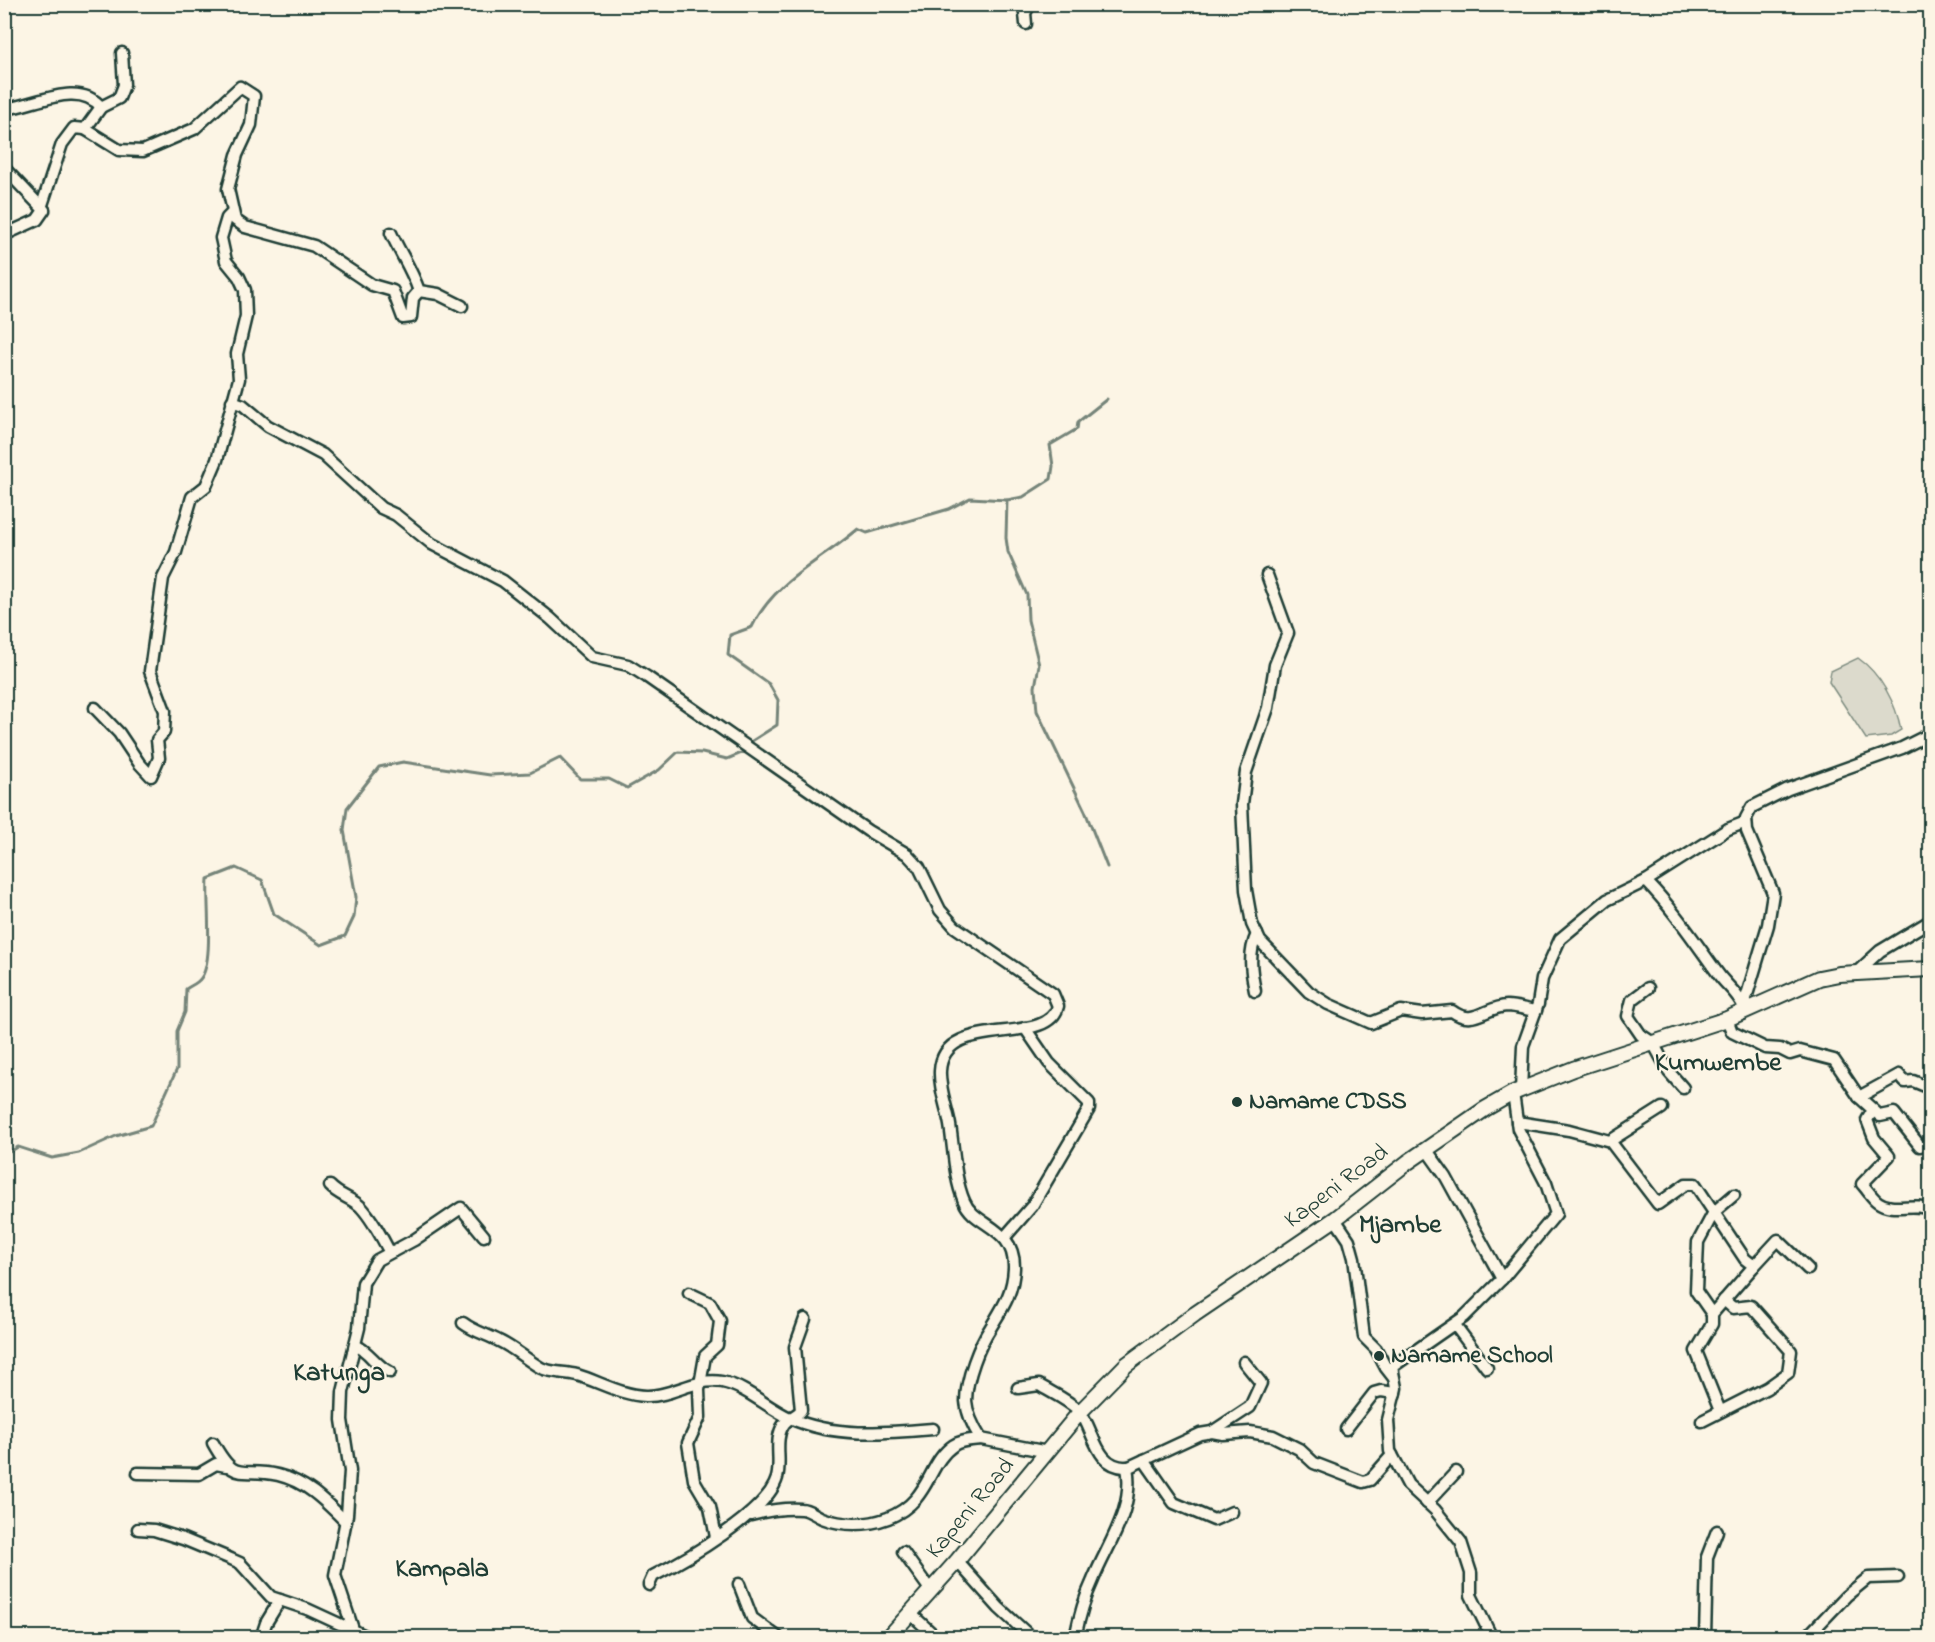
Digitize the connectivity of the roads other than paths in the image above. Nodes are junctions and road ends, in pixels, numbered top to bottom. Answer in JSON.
{"nodes":[{"id":1,"x":1030,"y":4,"type":"edge"},
{"id":2,"x":1026,"y":24,"type":"dead end"},
{"id":3,"x":122,"y":53,"type":"dead end"},
{"id":4,"x":101,"y":107,"type":"junction"},
{"id":5,"x":4,"y":109,"type":"edge"},
{"id":6,"x":85,"y":129,"type":"junction"},
{"id":7,"x":4,"y":168,"type":"edge"},
{"id":8,"x":42,"y":205,"type":"junction"},
{"id":9,"x":232,"y":213,"type":"junction"},
{"id":10,"x":391,"y":233,"type":"dead end"},
{"id":11,"x":4,"y":235,"type":"edge"},
{"id":12,"x":419,"y":291,"type":"junction"},
{"id":13,"x":462,"y":306,"type":"dead end"},
{"id":14,"x":232,"y":401,"type":"junction"},
{"id":15,"x":1267,"y":575,"type":"dead end"},
{"id":16,"x":95,"y":708,"type":"dead end"},
{"id":17,"x":1930,"y":734,"type":"edge"},
{"id":18,"x":1746,"y":822,"type":"junction"},
{"id":19,"x":1646,"y":881,"type":"junction"},
{"id":20,"x":1930,"y":921,"type":"edge"},
{"id":21,"x":1257,"y":934,"type":"junction"},
{"id":22,"x":1930,"y":969,"type":"edge"},
{"id":23,"x":1856,"y":973,"type":"junction"},
{"id":24,"x":1648,"y":988,"type":"dead end"},
{"id":25,"x":1255,"y":991,"type":"dead end"},
{"id":26,"x":1744,"y":1008,"type":"junction"},
{"id":27,"x":1536,"y":1011,"type":"junction"},
{"id":28,"x":1727,"y":1020,"type":"junction"},
{"id":29,"x":1025,"y":1028,"type":"junction"},
{"id":30,"x":1653,"y":1043,"type":"junction"},
{"id":31,"x":1683,"y":1088,"type":"dead end"},
{"id":32,"x":1930,"y":1088,"type":"edge"},
{"id":33,"x":1517,"y":1092,"type":"junction"},
{"id":34,"x":1859,"y":1097,"type":"junction"},
{"id":35,"x":1662,"y":1108,"type":"dead end"},
{"id":36,"x":1873,"y":1110,"type":"junction"},
{"id":37,"x":1517,"y":1122,"type":"junction"},
{"id":38,"x":1610,"y":1141,"type":"junction"},
{"id":39,"x":1920,"y":1146,"type":"dead end"},
{"id":40,"x":1426,"y":1149,"type":"junction"},
{"id":41,"x":330,"y":1186,"type":"dead end"},
{"id":42,"x":1734,"y":1196,"type":"dead end"},
{"id":43,"x":1930,"y":1210,"type":"edge"},
{"id":44,"x":1714,"y":1212,"type":"junction"},
{"id":45,"x":1335,"y":1219,"type":"junction"},
{"id":46,"x":484,"y":1236,"type":"dead end"},
{"id":47,"x":1004,"y":1238,"type":"junction"},
{"id":48,"x":389,"y":1251,"type":"junction"},
{"id":49,"x":1754,"y":1266,"type":"junction"},
{"id":50,"x":1808,"y":1269,"type":"dead end"},
{"id":51,"x":1502,"y":1279,"type":"junction"},
{"id":52,"x":688,"y":1293,"type":"dead end"},
{"id":53,"x":1724,"y":1300,"type":"junction"},
{"id":54,"x":1712,"y":1314,"type":"junction"},
{"id":55,"x":805,"y":1319,"type":"dead end"},
{"id":56,"x":463,"y":1323,"type":"dead end"},
{"id":57,"x":1455,"y":1325,"type":"junction"},
{"id":58,"x":354,"y":1345,"type":"junction"},
{"id":59,"x":1244,"y":1362,"type":"dead end"},
{"id":60,"x":1487,"y":1368,"type":"dead end"},
{"id":61,"x":390,"y":1372,"type":"dead end"},
{"id":62,"x":1393,"y":1377,"type":"junction"},
{"id":63,"x":700,"y":1383,"type":"junction"},
{"id":64,"x":1018,"y":1388,"type":"dead end"},
{"id":65,"x":1395,"y":1393,"type":"junction"},
{"id":66,"x":1720,"y":1411,"type":"junction"},
{"id":67,"x":1080,"y":1412,"type":"junction"},
{"id":68,"x":790,"y":1418,"type":"junction"},
{"id":69,"x":1702,"y":1421,"type":"dead end"},
{"id":70,"x":933,"y":1429,"type":"dead end"},
{"id":71,"x":1346,"y":1429,"type":"dead end"},
{"id":72,"x":1212,"y":1432,"type":"junction"},
{"id":73,"x":981,"y":1439,"type":"junction"},
{"id":74,"x":213,"y":1443,"type":"dead end"},
{"id":75,"x":1048,"y":1452,"type":"junction"},
{"id":76,"x":1392,"y":1455,"type":"junction"},
{"id":77,"x":1144,"y":1460,"type":"junction"},
{"id":78,"x":226,"y":1466,"type":"junction"},
{"id":79,"x":1127,"y":1467,"type":"junction"},
{"id":80,"x":1456,"y":1472,"type":"dead end"},
{"id":81,"x":138,"y":1473,"type":"dead end"},
{"id":82,"x":1427,"y":1503,"type":"junction"},
{"id":83,"x":1232,"y":1512,"type":"dead end"},
{"id":84,"x":751,"y":1515,"type":"junction"},
{"id":85,"x":346,"y":1522,"type":"junction"},
{"id":86,"x":138,"y":1529,"type":"dead end"},
{"id":87,"x":1717,"y":1531,"type":"dead end"},
{"id":88,"x":716,"y":1537,"type":"junction"},
{"id":89,"x":903,"y":1552,"type":"dead end"},
{"id":90,"x":957,"y":1561,"type":"junction"},
{"id":91,"x":1898,"y":1577,"type":"dead end"},
{"id":92,"x":739,"y":1584,"type":"dead end"},
{"id":93,"x":650,"y":1585,"type":"dead end"},
{"id":94,"x":931,"y":1591,"type":"junction"},
{"id":95,"x":280,"y":1600,"type":"junction"},
{"id":96,"x":910,"y":1613,"type":"junction"},
{"id":97,"x":353,"y":1629,"type":"junction"},
{"id":98,"x":261,"y":1638,"type":"edge"},
{"id":99,"x":370,"y":1638,"type":"edge"},
{"id":100,"x":779,"y":1638,"type":"edge"},
{"id":101,"x":888,"y":1638,"type":"edge"},
{"id":102,"x":937,"y":1638,"type":"edge"},
{"id":103,"x":1032,"y":1638,"type":"edge"},
{"id":104,"x":1075,"y":1638,"type":"edge"},
{"id":105,"x":1492,"y":1638,"type":"edge"},
{"id":106,"x":1705,"y":1638,"type":"edge"},
{"id":107,"x":1806,"y":1638,"type":"edge"}],
"edges":[{"from":1,"to":2,"type":"street"},
{"from":3,"to":4,"type":"street"},
{"from":4,"to":5,"type":"street"},
{"from":4,"to":6,"type":"street"},
{"from":6,"to":8,"type":"street"},
{"from":6,"to":9,"type":"street"},
{"from":7,"to":8,"type":"street"},
{"from":8,"to":11,"type":"street"},
{"from":9,"to":12,"type":"street"},
{"from":9,"to":14,"type":"street"},
{"from":10,"to":12,"type":"street"},
{"from":12,"to":13,"type":"street"},
{"from":14,"to":16,"type":"street"},
{"from":14,"to":29,"type":"street"},
{"from":15,"to":21,"type":"street"},
{"from":17,"to":18,"type":"street"},
{"from":18,"to":19,"type":"street"},
{"from":18,"to":26,"type":"street"},
{"from":19,"to":26,"type":"street"},
{"from":19,"to":27,"type":"street"},
{"from":20,"to":23,"type":"street"},
{"from":21,"to":25,"type":"street"},
{"from":21,"to":27,"type":"street"},
{"from":22,"to":23,"type":"main road","name":"Kapeni Road"},
{"from":23,"to":26,"type":"main road","name":"Kapeni Road"},
{"from":24,"to":30,"type":"street"},
{"from":26,"to":28,"type":"main road","name":"Kapeni Road"},
{"from":27,"to":33,"type":"street"},
{"from":28,"to":30,"type":"main road","name":"Kapeni Road"},
{"from":28,"to":34,"type":"street"},
{"from":29,"to":47,"type":"street"},
{"from":29,"to":47,"type":"street"},
{"from":30,"to":31,"type":"street"},
{"from":30,"to":33,"type":"main road","name":"Kapeni Road"},
{"from":32,"to":34,"type":"street"},
{"from":33,"to":37,"type":"street"},
{"from":33,"to":40,"type":"main road","name":"Kapeni Road"},
{"from":34,"to":36,"type":"street"},
{"from":35,"to":38,"type":"street"},
{"from":36,"to":39,"type":"street"},
{"from":36,"to":43,"type":"street"},
{"from":37,"to":38,"type":"street"},
{"from":37,"to":51,"type":"street"},
{"from":38,"to":44,"type":"street"},
{"from":40,"to":45,"type":"main road","name":"Kapeni Road"},
{"from":40,"to":51,"type":"street"},
{"from":41,"to":48,"type":"street"},
{"from":42,"to":44,"type":"street"},
{"from":44,"to":49,"type":"street"},
{"from":44,"to":54,"type":"street"},
{"from":45,"to":62,"type":"street"},
{"from":45,"to":67,"type":"main road","name":"Kapeni Road"},
{"from":46,"to":48,"type":"street"},
{"from":47,"to":73,"type":"street"},
{"from":48,"to":58,"type":"street"},
{"from":49,"to":50,"type":"street"},
{"from":49,"to":53,"type":"street"},
{"from":51,"to":57,"type":"street"},
{"from":52,"to":63,"type":"street"},
{"from":53,"to":54,"type":"street"},
{"from":53,"to":66,"type":"street"},
{"from":54,"to":66,"type":"street"},
{"from":55,"to":68,"type":"street"},
{"from":56,"to":63,"type":"street"},
{"from":57,"to":60,"type":"street"},
{"from":57,"to":62,"type":"street"},
{"from":58,"to":61,"type":"street"},
{"from":58,"to":85,"type":"street"},
{"from":59,"to":72,"type":"street"},
{"from":62,"to":65,"type":"street"},
{"from":63,"to":68,"type":"street"},
{"from":63,"to":88,"type":"street"},
{"from":64,"to":67,"type":"street"},
{"from":65,"to":71,"type":"street"},
{"from":65,"to":76,"type":"street"},
{"from":66,"to":69,"type":"street"},
{"from":67,"to":75,"type":"main road","name":"Kapeni Road"},
{"from":67,"to":79,"type":"street"},
{"from":68,"to":70,"type":"street"},
{"from":68,"to":84,"type":"street"},
{"from":72,"to":76,"type":"street"},
{"from":72,"to":77,"type":"street"},
{"from":73,"to":75,"type":"street"},
{"from":73,"to":84,"type":"street"},
{"from":74,"to":78,"type":"street"},
{"from":75,"to":90,"type":"main road","name":"Kapeni Road"},
{"from":76,"to":82,"type":"street"},
{"from":77,"to":79,"type":"street"},
{"from":77,"to":83,"type":"street"},
{"from":78,"to":81,"type":"street"},
{"from":78,"to":85,"type":"street"},
{"from":79,"to":104,"type":"street"},
{"from":80,"to":82,"type":"street"},
{"from":82,"to":105,"type":"street"},
{"from":84,"to":88,"type":"street"},
{"from":85,"to":97,"type":"street"},
{"from":86,"to":95,"type":"street"},
{"from":87,"to":106,"type":"street"},
{"from":88,"to":93,"type":"street"},
{"from":89,"to":94,"type":"street"},
{"from":90,"to":94,"type":"main road","name":"Kapeni Road"},
{"from":90,"to":103,"type":"street"},
{"from":91,"to":107,"type":"street"},
{"from":92,"to":100,"type":"street"},
{"from":94,"to":96,"type":"main road","name":"Kapeni Road"},
{"from":95,"to":97,"type":"street"},
{"from":95,"to":98,"type":"street"},
{"from":96,"to":101,"type":"main road","name":"Kapeni Road"},
{"from":96,"to":102,"type":"street"},
{"from":97,"to":99,"type":"street"}]}
